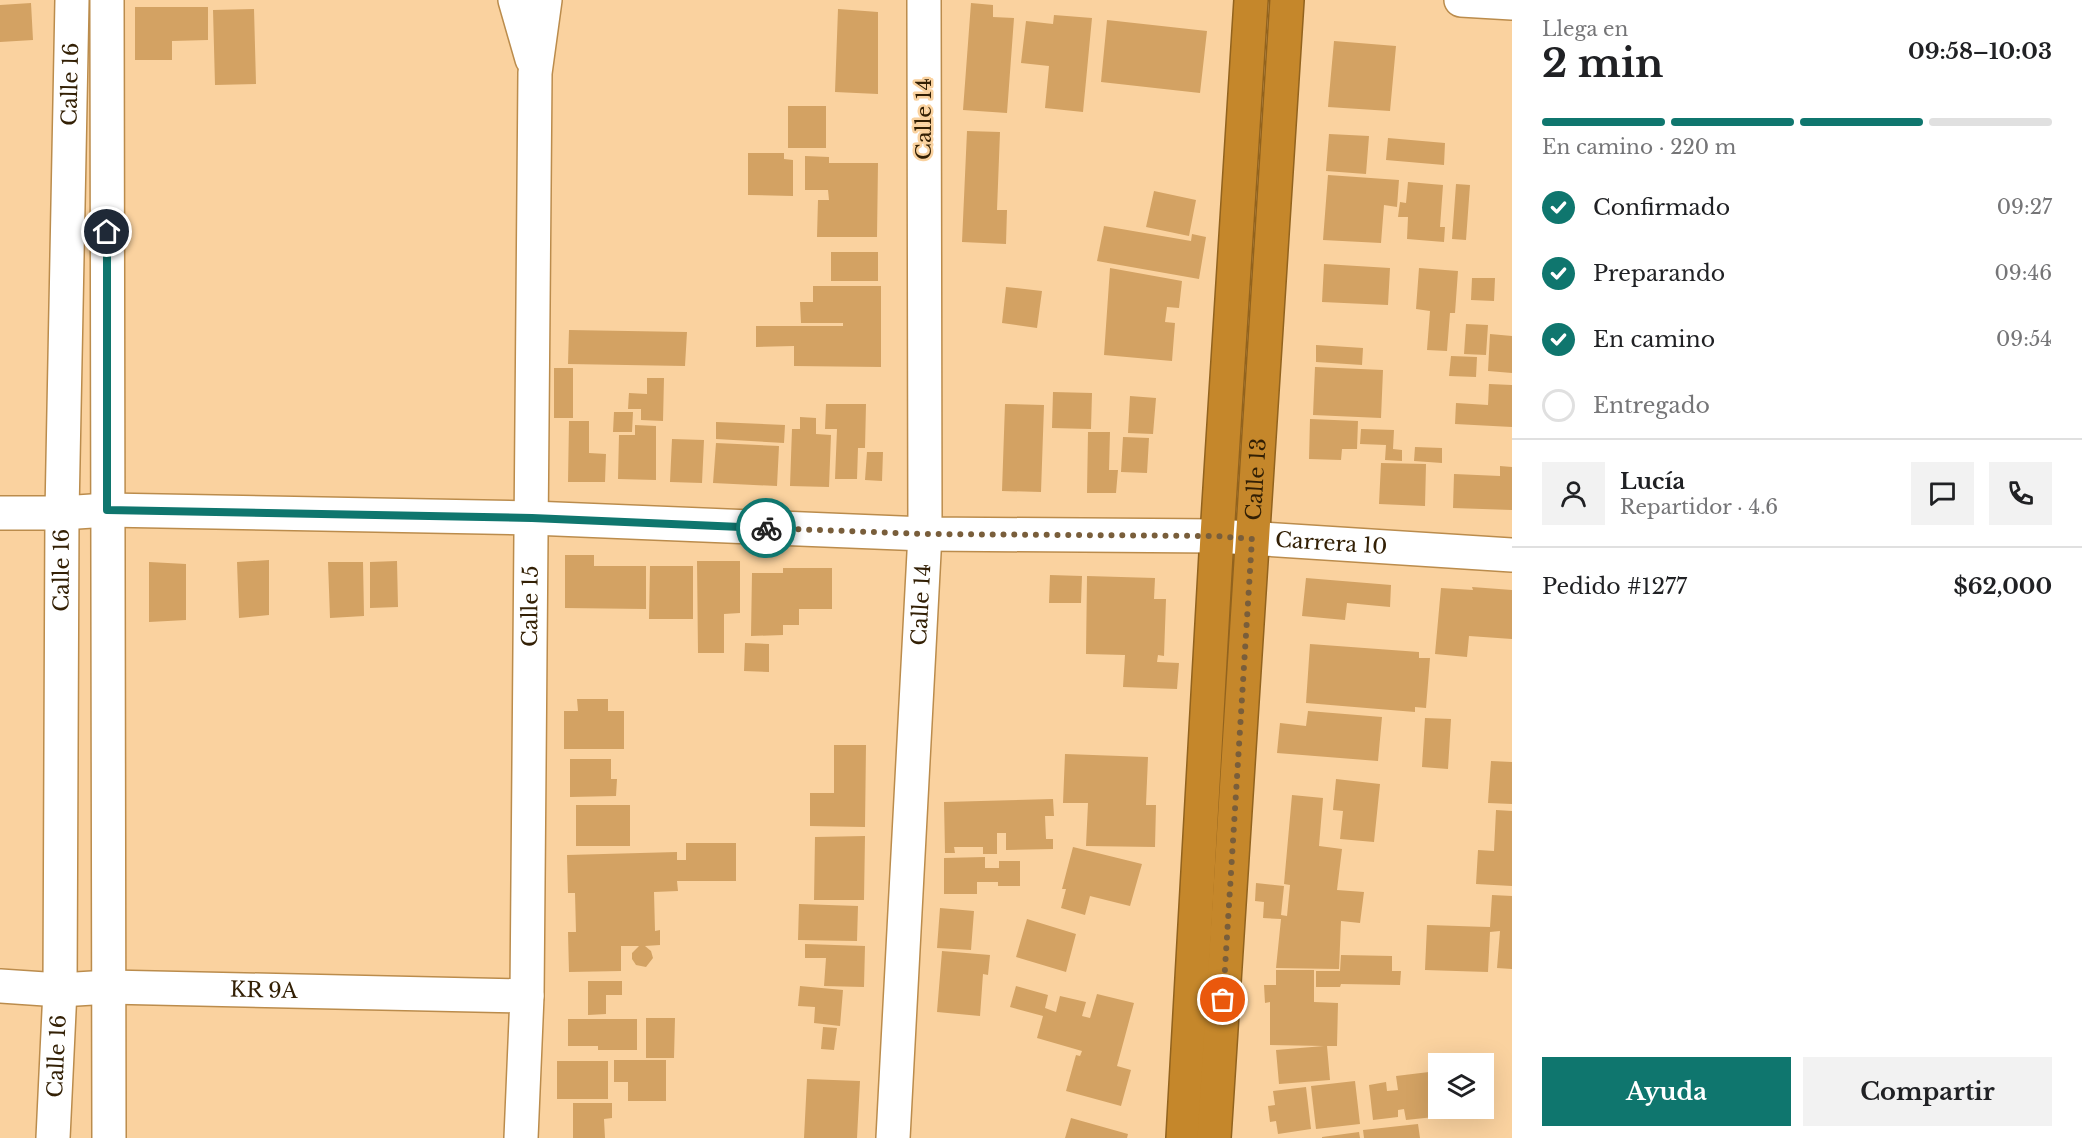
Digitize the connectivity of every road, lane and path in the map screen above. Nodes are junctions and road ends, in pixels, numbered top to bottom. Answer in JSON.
{"nodes":[{"id":1,"x":72,"y":0,"type":"edge"},
{"id":2,"x":107,"y":0,"type":"edge"},
{"id":3,"x":515,"y":0,"type":"edge"},
{"id":4,"x":545,"y":0,"type":"edge"},
{"id":5,"x":924,"y":0,"type":"edge"},
{"id":6,"x":1251,"y":0,"type":"edge"},
{"id":7,"x":1287,"y":0,"type":"edge"},
{"id":8,"x":1461,"y":0,"type":"edge"},
{"id":9,"x":1512,"y":3,"type":"edge"},
{"id":10,"x":535,"y":73,"type":"junction"},
{"id":11,"x":107,"y":510,"type":"junction"},
{"id":12,"x":0,"y":513,"type":"edge"},
{"id":13,"x":62,"y":513,"type":"junction"},
{"id":14,"x":532,"y":518,"type":"junction"},
{"id":15,"x":925,"y":534,"type":"junction"},
{"id":16,"x":1216,"y":536,"type":"junction"},
{"id":17,"x":1252,"y":539,"type":"junction"},
{"id":18,"x":1512,"y":555,"type":"edge"},
{"id":19,"x":0,"y":986,"type":"edge"},
{"id":20,"x":109,"y":987,"type":"junction"},
{"id":21,"x":60,"y":990,"type":"junction"},
{"id":22,"x":527,"y":996,"type":"junction"},
{"id":23,"x":53,"y":1138,"type":"edge"},
{"id":24,"x":109,"y":1138,"type":"edge"},
{"id":25,"x":521,"y":1138,"type":"edge"},
{"id":26,"x":893,"y":1138,"type":"edge"},
{"id":27,"x":1183,"y":1138,"type":"edge"},
{"id":28,"x":1214,"y":1138,"type":"edge"}],
"edges":[{"from":1,"to":13,"type":"street","name":"Calle 16"},
{"from":2,"to":11,"type":"street","name":"Calle 16"},
{"from":3,"to":10,"type":"street","name":"Calle 15"},
{"from":4,"to":10,"type":"street","name":"Calle 15"},
{"from":5,"to":15,"type":"street","name":"Calle 14"},
{"from":6,"to":16,"type":"highway","name":"Calle 13"},
{"from":7,"to":17,"type":"highway","name":"Calle 13"},
{"from":8,"to":9,"type":"street"},
{"from":10,"to":14,"type":"street","name":"Calle 15"},
{"from":11,"to":13,"type":"street","name":"Carrera 10"},
{"from":11,"to":14,"type":"street","name":"Carrera 10"},
{"from":11,"to":20,"type":"street","name":"Calle 16"},
{"from":12,"to":13,"type":"street","name":"Carrera 10"},
{"from":13,"to":21,"type":"street","name":"Calle 16"},
{"from":14,"to":15,"type":"street","name":"Carrera 10"},
{"from":14,"to":22,"type":"street","name":"Calle 15"},
{"from":15,"to":16,"type":"street","name":"Carrera 10"},
{"from":15,"to":26,"type":"street","name":"Calle 14"},
{"from":16,"to":17,"type":"street","name":"Carrera 10"},
{"from":16,"to":27,"type":"highway","name":"Calle 13"},
{"from":17,"to":18,"type":"street","name":"Carrera 10"},
{"from":17,"to":28,"type":"highway","name":"Calle 13"},
{"from":19,"to":21,"type":"street","name":"KR 9A"},
{"from":20,"to":21,"type":"street","name":"KR 9A"},
{"from":20,"to":22,"type":"street","name":"KR 9A"},
{"from":20,"to":24,"type":"street","name":"Calle 16"},
{"from":21,"to":23,"type":"street","name":"Calle 16"},
{"from":22,"to":25,"type":"street","name":"Calle 15"}]}
